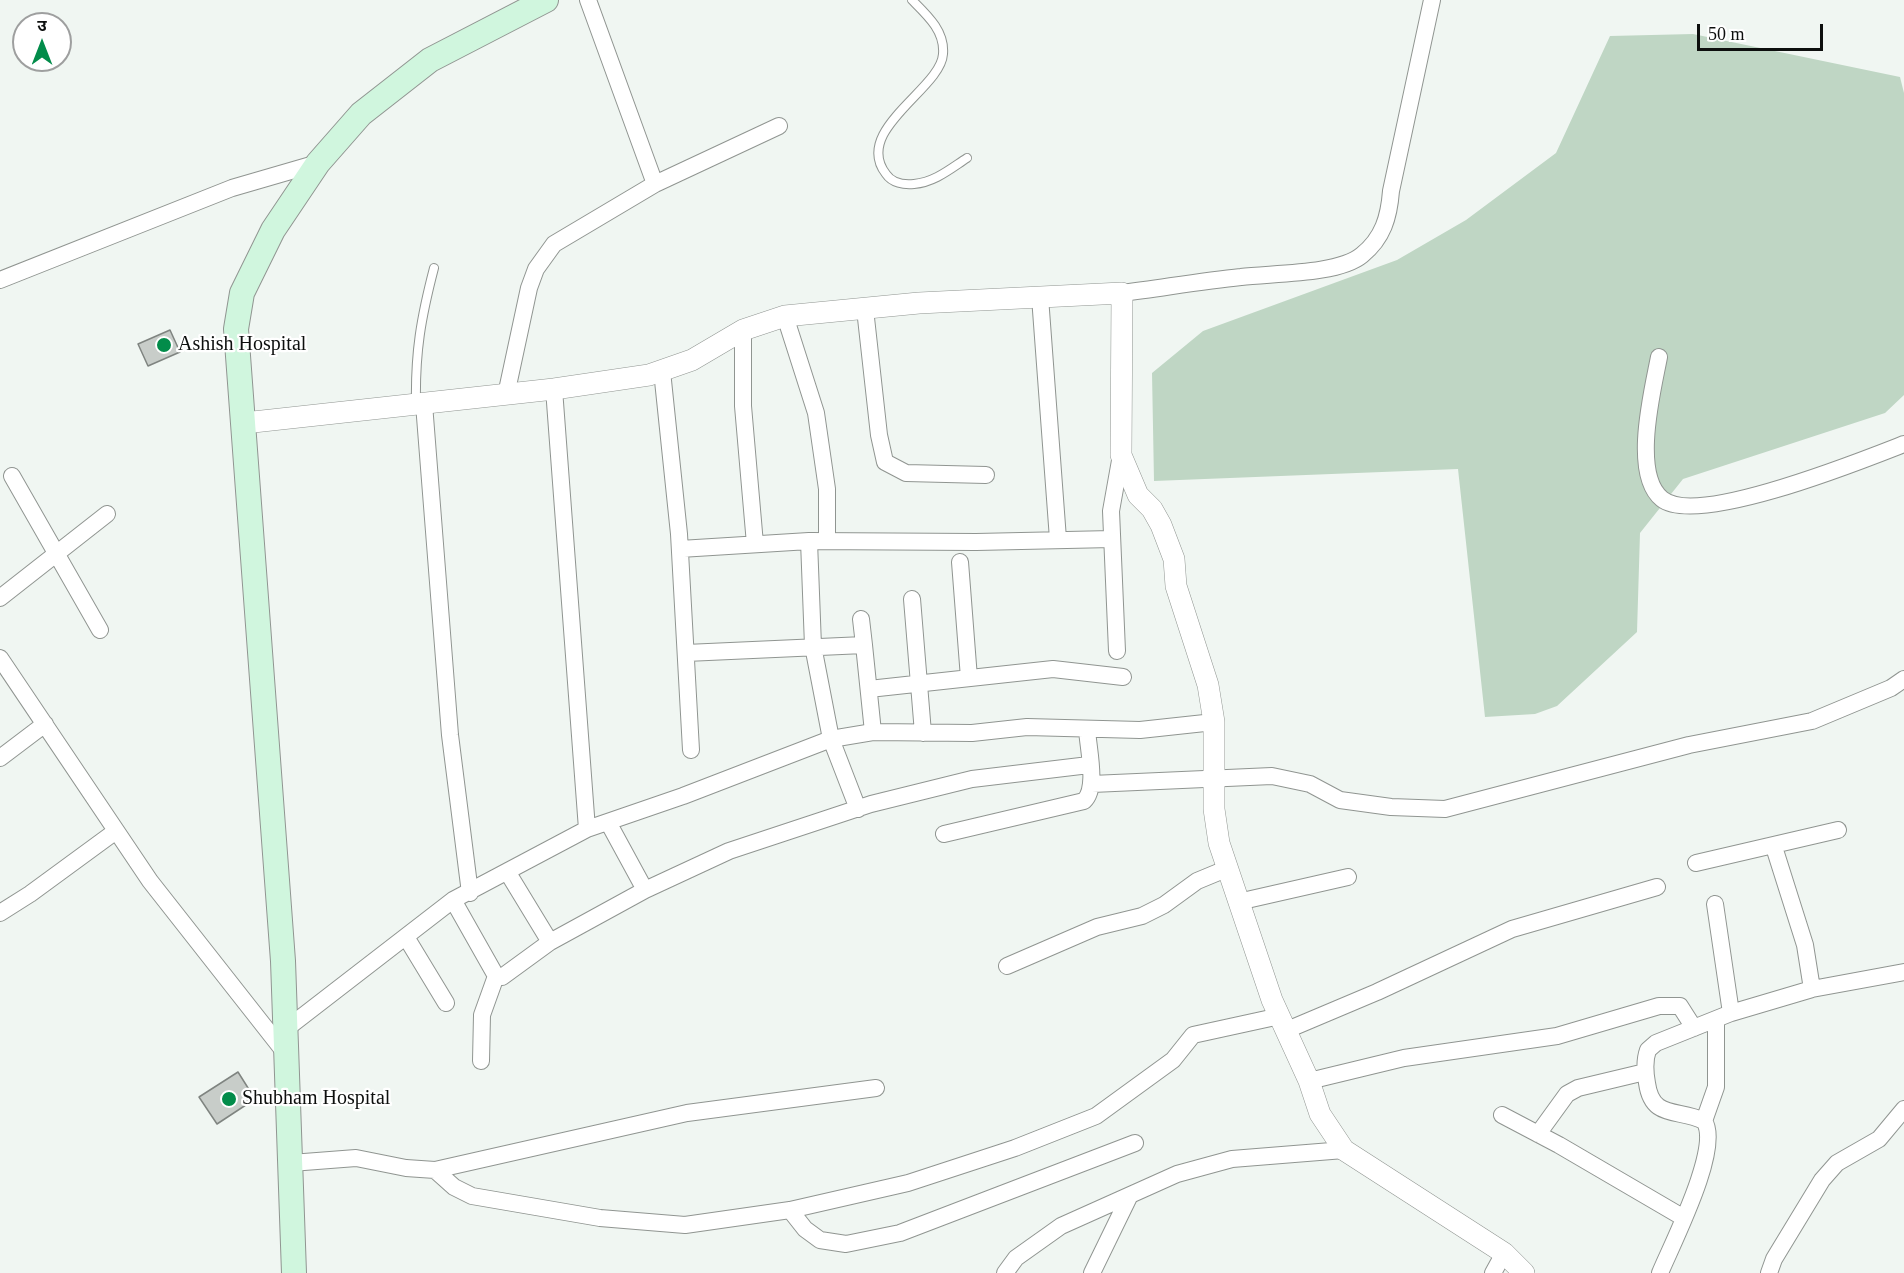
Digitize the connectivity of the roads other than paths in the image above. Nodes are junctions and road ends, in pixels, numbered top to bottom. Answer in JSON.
{"nodes":[{"id":1,"x":546,"y":0,"type":"edge"},
{"id":2,"x":588,"y":0,"type":"edge"},
{"id":3,"x":912,"y":0,"type":"edge"},
{"id":4,"x":1432,"y":0,"type":"edge"},
{"id":5,"x":515,"y":7,"type":"edge"},
{"id":6,"x":779,"y":126,"type":"dead end"},
{"id":7,"x":967,"y":158,"type":"dead end"},
{"id":8,"x":318,"y":163,"type":"junction"},
{"id":9,"x":655,"y":184,"type":"junction"},
{"id":10,"x":434,"y":268,"type":"dead end"},
{"id":11,"x":0,"y":280,"type":"edge"},
{"id":12,"x":1122,"y":293,"type":"junction"},
{"id":13,"x":1040,"y":297,"type":"junction"},
{"id":14,"x":865,"y":309,"type":"junction"},
{"id":15,"x":784,"y":316,"type":"junction"},
{"id":16,"x":743,"y":330,"type":"junction"},
{"id":17,"x":1659,"y":357,"type":"dead end"},
{"id":18,"x":662,"y":371,"type":"junction"},
{"id":19,"x":554,"y":389,"type":"junction"},
{"id":20,"x":506,"y":394,"type":"junction"},
{"id":21,"x":420,"y":404,"type":"junction"},
{"id":22,"x":244,"y":423,"type":"junction"},
{"id":23,"x":1904,"y":444,"type":"edge"},
{"id":24,"x":1121,"y":455,"type":"junction"},
{"id":25,"x":986,"y":475,"type":"dead end"},
{"id":26,"x":12,"y":476,"type":"dead end"},
{"id":27,"x":107,"y":514,"type":"dead end"},
{"id":28,"x":1058,"y":539,"type":"junction"},
{"id":29,"x":1112,"y":539,"type":"junction"},
{"id":30,"x":809,"y":540,"type":"junction"},
{"id":31,"x":827,"y":541,"type":"junction"},
{"id":32,"x":755,"y":544,"type":"junction"},
{"id":33,"x":680,"y":549,"type":"junction"},
{"id":34,"x":57,"y":554,"type":"junction"},
{"id":35,"x":960,"y":562,"type":"dead end"},
{"id":36,"x":0,"y":598,"type":"edge"},
{"id":37,"x":912,"y":599,"type":"dead end"},
{"id":38,"x":861,"y":619,"type":"dead end"},
{"id":39,"x":100,"y":630,"type":"dead end"},
{"id":40,"x":864,"y":645,"type":"junction"},
{"id":41,"x":813,"y":646,"type":"junction"},
{"id":42,"x":1118,"y":651,"type":"dead end"},
{"id":43,"x":0,"y":658,"type":"edge"},
{"id":44,"x":686,"y":660,"type":"junction"},
{"id":45,"x":1123,"y":677,"type":"dead end"},
{"id":46,"x":969,"y":678,"type":"junction"},
{"id":47,"x":1904,"y":679,"type":"edge"},
{"id":48,"x":918,"y":684,"type":"junction"},
{"id":49,"x":869,"y":689,"type":"junction"},
{"id":50,"x":1214,"y":722,"type":"junction"},
{"id":51,"x":45,"y":724,"type":"junction"},
{"id":52,"x":1087,"y":729,"type":"junction"},
{"id":53,"x":873,"y":732,"type":"junction"},
{"id":54,"x":923,"y":733,"type":"junction"},
{"id":55,"x":831,"y":739,"type":"junction"},
{"id":56,"x":691,"y":750,"type":"dead end"},
{"id":57,"x":0,"y":758,"type":"edge"},
{"id":58,"x":1089,"y":765,"type":"junction"},
{"id":59,"x":1215,"y":778,"type":"junction"},
{"id":60,"x":1092,"y":784,"type":"junction"},
{"id":61,"x":858,"y":809,"type":"junction"},
{"id":62,"x":608,"y":822,"type":"junction"},
{"id":63,"x":587,"y":829,"type":"junction"},
{"id":64,"x":1838,"y":830,"type":"dead end"},
{"id":65,"x":116,"y":831,"type":"junction"},
{"id":66,"x":944,"y":834,"type":"dead end"},
{"id":67,"x":1774,"y":847,"type":"junction"},
{"id":68,"x":1696,"y":863,"type":"dead end"},
{"id":69,"x":1226,"y":869,"type":"junction"},
{"id":70,"x":508,"y":873,"type":"junction"},
{"id":71,"x":1348,"y":877,"type":"dead end"},
{"id":72,"x":1657,"y":887,"type":"dead end"},
{"id":73,"x":645,"y":890,"type":"junction"},
{"id":74,"x":470,"y":894,"type":"junction"},
{"id":75,"x":453,"y":900,"type":"junction"},
{"id":76,"x":1238,"y":902,"type":"junction"},
{"id":77,"x":1715,"y":904,"type":"dead end"},
{"id":78,"x":0,"y":913,"type":"edge"},
{"id":79,"x":406,"y":937,"type":"junction"},
{"id":80,"x":550,"y":942,"type":"junction"},
{"id":81,"x":1007,"y":966,"type":"dead end"},
{"id":82,"x":1904,"y":972,"type":"edge"},
{"id":83,"x":496,"y":976,"type":"junction"},
{"id":84,"x":1812,"y":989,"type":"junction"},
{"id":85,"x":446,"y":1003,"type":"dead end"},
{"id":86,"x":1724,"y":1016,"type":"junction"},
{"id":87,"x":1284,"y":1023,"type":"junction"},
{"id":88,"x":1694,"y":1028,"type":"junction"},
{"id":89,"x":286,"y":1029,"type":"junction"},
{"id":90,"x":287,"y":1055,"type":"junction"},
{"id":91,"x":481,"y":1061,"type":"dead end"},
{"id":92,"x":1645,"y":1072,"type":"junction"},
{"id":93,"x":1309,"y":1081,"type":"junction"},
{"id":94,"x":876,"y":1088,"type":"dead end"},
{"id":95,"x":1904,"y":1109,"type":"edge"},
{"id":96,"x":1502,"y":1115,"type":"dead end"},
{"id":97,"x":1704,"y":1121,"type":"junction"},
{"id":98,"x":1538,"y":1134,"type":"junction"},
{"id":99,"x":1135,"y":1143,"type":"dead end"},
{"id":100,"x":1344,"y":1150,"type":"junction"},
{"id":101,"x":291,"y":1163,"type":"junction"},
{"id":102,"x":435,"y":1170,"type":"junction"},
{"id":103,"x":1130,"y":1196,"type":"junction"},
{"id":104,"x":790,"y":1210,"type":"junction"},
{"id":105,"x":1684,"y":1218,"type":"junction"},
{"id":106,"x":1504,"y":1253,"type":"junction"},
{"id":107,"x":294,"y":1273,"type":"edge"},
{"id":108,"x":1005,"y":1273,"type":"edge"},
{"id":109,"x":1092,"y":1273,"type":"edge"},
{"id":110,"x":1493,"y":1273,"type":"edge"},
{"id":111,"x":1524,"y":1273,"type":"edge"},
{"id":112,"x":1660,"y":1273,"type":"edge"},
{"id":113,"x":1769,"y":1273,"type":"edge"}],
"edges":[{"from":1,"to":5,"type":"main road"},
{"from":2,"to":9,"type":"street"},
{"from":3,"to":7,"type":"lane"},
{"from":4,"to":12,"type":"street"},
{"from":5,"to":8,"type":"main road"},
{"from":6,"to":9,"type":"street"},
{"from":8,"to":11,"type":"street"},
{"from":8,"to":22,"type":"main road"},
{"from":9,"to":20,"type":"street"},
{"from":10,"to":21,"type":"lane"},
{"from":12,"to":13,"type":"street"},
{"from":12,"to":24,"type":"street"},
{"from":13,"to":14,"type":"street"},
{"from":13,"to":28,"type":"street"},
{"from":14,"to":15,"type":"street"},
{"from":14,"to":25,"type":"street"},
{"from":15,"to":16,"type":"street"},
{"from":15,"to":31,"type":"street"},
{"from":16,"to":18,"type":"street"},
{"from":16,"to":32,"type":"street"},
{"from":17,"to":23,"type":"street"},
{"from":18,"to":19,"type":"street"},
{"from":18,"to":33,"type":"street"},
{"from":19,"to":20,"type":"street"},
{"from":19,"to":63,"type":"street"},
{"from":20,"to":21,"type":"street"},
{"from":21,"to":22,"type":"street"},
{"from":21,"to":74,"type":"street"},
{"from":22,"to":89,"type":"main road"},
{"from":24,"to":29,"type":"street"},
{"from":24,"to":50,"type":"street"},
{"from":26,"to":34,"type":"street"},
{"from":27,"to":34,"type":"street"},
{"from":28,"to":29,"type":"street"},
{"from":28,"to":31,"type":"street"},
{"from":29,"to":42,"type":"street"},
{"from":30,"to":31,"type":"street"},
{"from":30,"to":32,"type":"street"},
{"from":30,"to":41,"type":"street"},
{"from":32,"to":33,"type":"street"},
{"from":33,"to":44,"type":"street"},
{"from":34,"to":36,"type":"street"},
{"from":34,"to":39,"type":"street"},
{"from":35,"to":46,"type":"street"},
{"from":37,"to":48,"type":"street"},
{"from":38,"to":40,"type":"street"},
{"from":40,"to":41,"type":"street"},
{"from":40,"to":49,"type":"street"},
{"from":41,"to":44,"type":"street"},
{"from":41,"to":55,"type":"street"},
{"from":43,"to":51,"type":"street"},
{"from":44,"to":56,"type":"street"},
{"from":45,"to":46,"type":"street"},
{"from":46,"to":48,"type":"street"},
{"from":47,"to":59,"type":"street"},
{"from":48,"to":49,"type":"street"},
{"from":48,"to":54,"type":"street"},
{"from":49,"to":53,"type":"street"},
{"from":50,"to":52,"type":"street"},
{"from":50,"to":59,"type":"street"},
{"from":51,"to":57,"type":"street"},
{"from":51,"to":65,"type":"street"},
{"from":52,"to":54,"type":"street"},
{"from":52,"to":58,"type":"street"},
{"from":53,"to":54,"type":"street"},
{"from":53,"to":55,"type":"street"},
{"from":55,"to":61,"type":"street"},
{"from":55,"to":62,"type":"street"},
{"from":58,"to":60,"type":"street"},
{"from":58,"to":61,"type":"street"},
{"from":59,"to":60,"type":"street"},
{"from":59,"to":69,"type":"street"},
{"from":60,"to":66,"type":"street"},
{"from":61,"to":73,"type":"street"},
{"from":62,"to":63,"type":"street"},
{"from":62,"to":73,"type":"street"},
{"from":63,"to":70,"type":"street"},
{"from":64,"to":67,"type":"street"},
{"from":65,"to":78,"type":"street"},
{"from":65,"to":90,"type":"street"},
{"from":67,"to":68,"type":"street"},
{"from":67,"to":84,"type":"street"},
{"from":69,"to":76,"type":"street"},
{"from":69,"to":81,"type":"street"},
{"from":70,"to":74,"type":"street"},
{"from":70,"to":80,"type":"street"},
{"from":71,"to":76,"type":"street"},
{"from":72,"to":87,"type":"street"},
{"from":73,"to":80,"type":"street"},
{"from":74,"to":75,"type":"street"},
{"from":75,"to":79,"type":"street"},
{"from":75,"to":83,"type":"street"},
{"from":76,"to":87,"type":"street"},
{"from":77,"to":86,"type":"street"},
{"from":79,"to":85,"type":"street"},
{"from":79,"to":89,"type":"street"},
{"from":80,"to":83,"type":"street"},
{"from":82,"to":84,"type":"street"},
{"from":83,"to":91,"type":"street"},
{"from":84,"to":86,"type":"street"},
{"from":86,"to":88,"type":"street"},
{"from":86,"to":97,"type":"street"},
{"from":87,"to":93,"type":"street"},
{"from":87,"to":104,"type":"street"},
{"from":88,"to":92,"type":"street"},
{"from":88,"to":93,"type":"street"},
{"from":89,"to":90,"type":"main road"},
{"from":90,"to":101,"type":"main road"},
{"from":92,"to":97,"type":"street"},
{"from":92,"to":98,"type":"street"},
{"from":93,"to":100,"type":"street"},
{"from":94,"to":102,"type":"street"},
{"from":95,"to":113,"type":"street"},
{"from":96,"to":98,"type":"street"},
{"from":97,"to":105,"type":"street"},
{"from":98,"to":105,"type":"street"},
{"from":99,"to":104,"type":"street"},
{"from":100,"to":103,"type":"street"},
{"from":100,"to":106,"type":"street"},
{"from":101,"to":102,"type":"street"},
{"from":101,"to":107,"type":"main road"},
{"from":102,"to":104,"type":"street"},
{"from":103,"to":108,"type":"street"},
{"from":103,"to":109,"type":"street"},
{"from":105,"to":112,"type":"street"},
{"from":106,"to":110,"type":"street"},
{"from":106,"to":111,"type":"street"}]}
